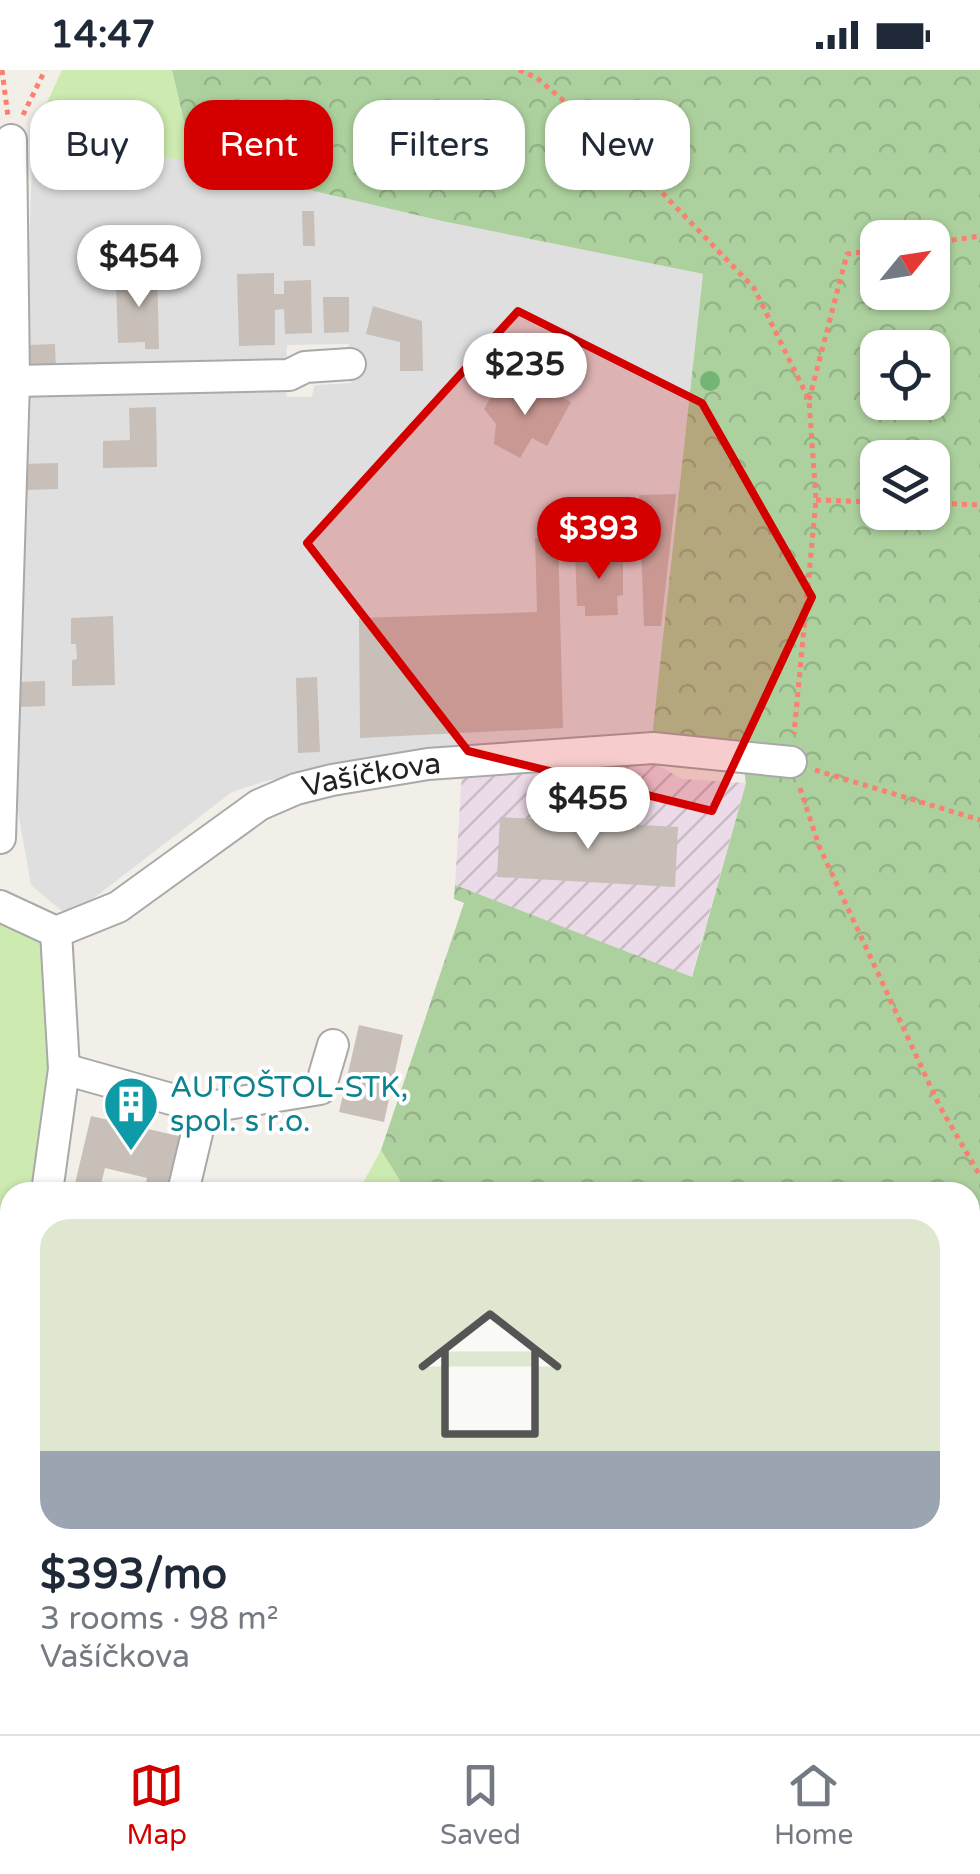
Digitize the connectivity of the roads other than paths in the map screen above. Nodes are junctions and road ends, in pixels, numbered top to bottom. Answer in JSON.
{"nodes":[{"id":1,"x":11,"y":140,"type":"road end"},
{"id":2,"x":350,"y":364,"type":"dead end"},
{"id":3,"x":14,"y":381,"type":"junction"},
{"id":4,"x":791,"y":762,"type":"road end"},
{"id":5,"x":0,"y":838,"type":"edge"},
{"id":6,"x":0,"y":906,"type":"edge"},
{"id":7,"x":56,"y":932,"type":"junction"},
{"id":8,"x":333,"y":1045,"type":"dead end"},
{"id":9,"x":64,"y":1069,"type":"junction"},
{"id":10,"x":203,"y":1108,"type":"junction"},
{"id":11,"x":48,"y":1182,"type":"edge"},
{"id":12,"x":184,"y":1182,"type":"edge"}],
"edges":[{"from":1,"to":3,"type":"street"},
{"from":2,"to":3,"type":"street"},
{"from":3,"to":5,"type":"street"},
{"from":4,"to":7,"type":"street","name":"Vašíčkova"},
{"from":6,"to":7,"type":"street"},
{"from":7,"to":9,"type":"street"},
{"from":8,"to":10,"type":"street"},
{"from":9,"to":10,"type":"street"},
{"from":9,"to":11,"type":"street"},
{"from":10,"to":12,"type":"street"}]}
